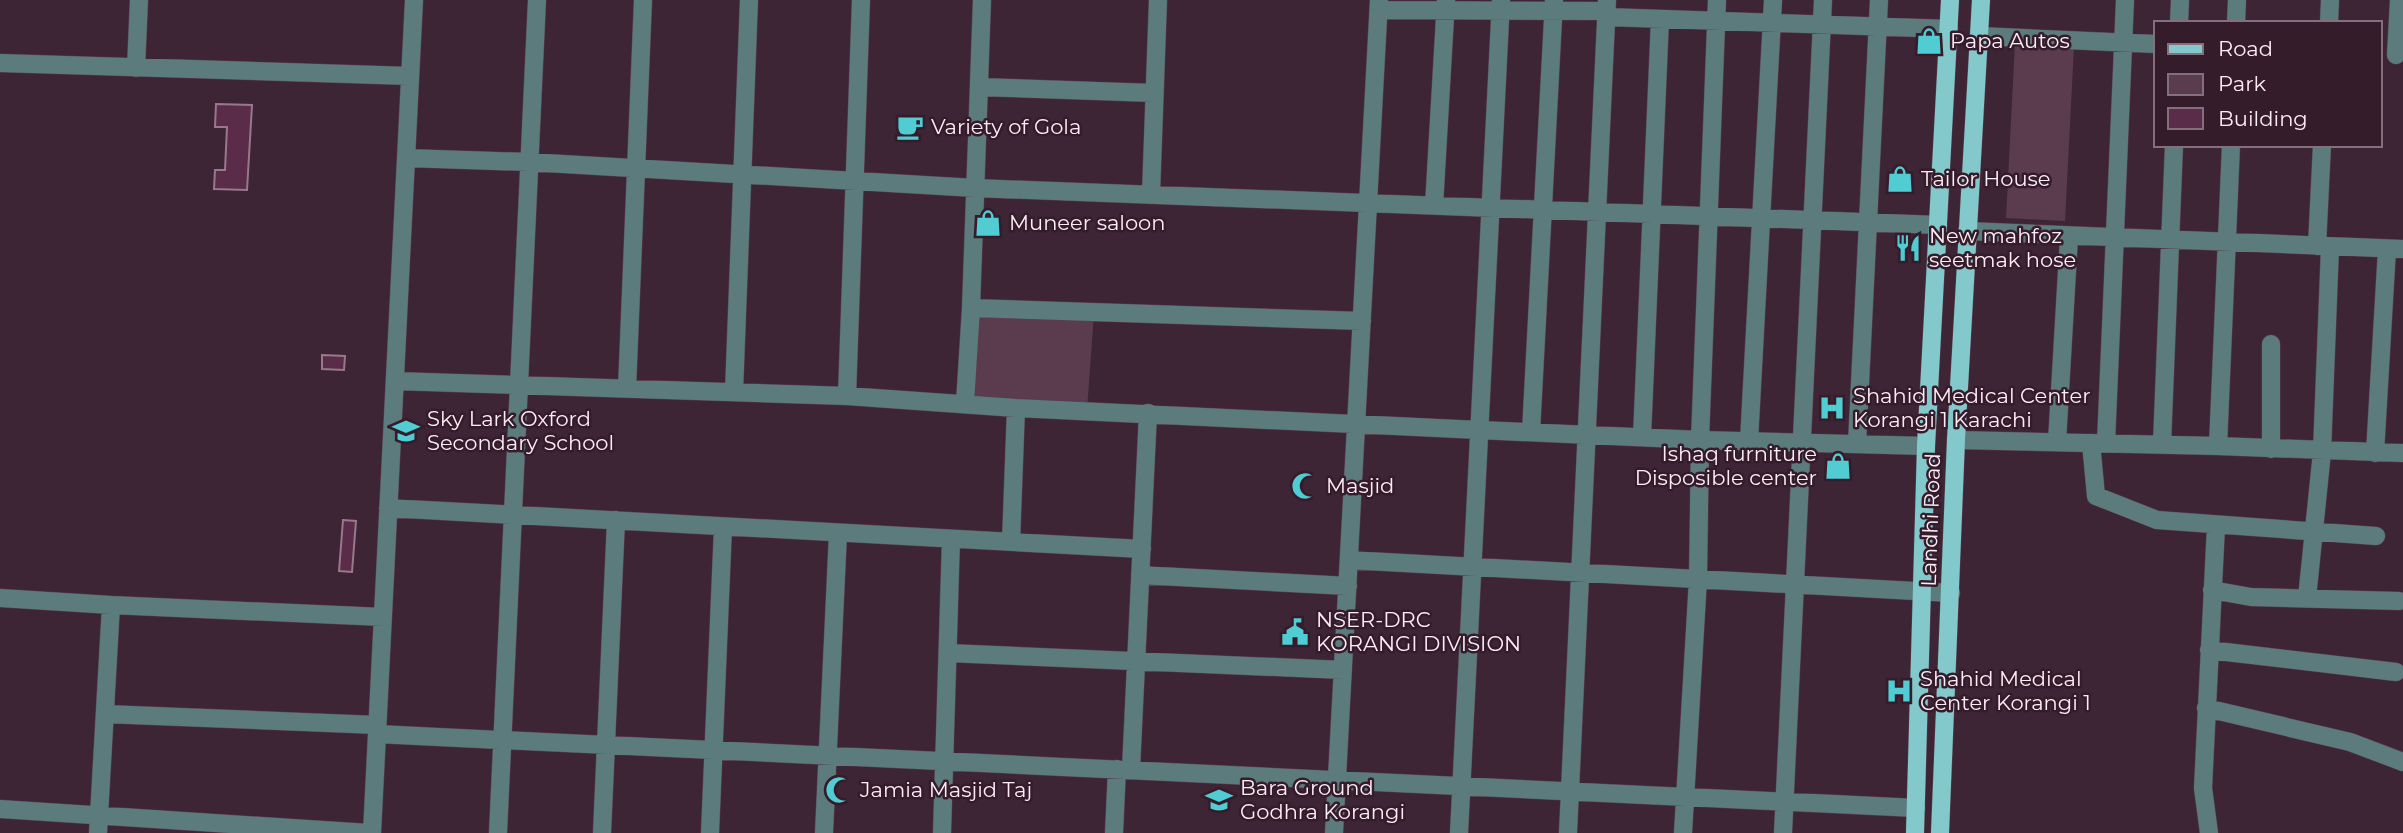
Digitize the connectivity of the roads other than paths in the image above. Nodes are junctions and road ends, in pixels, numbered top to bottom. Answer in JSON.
{"nodes":[{"id":1,"x":139,"y":0,"type":"edge"},
{"id":2,"x":414,"y":0,"type":"edge"},
{"id":3,"x":537,"y":0,"type":"edge"},
{"id":4,"x":643,"y":0,"type":"edge"},
{"id":5,"x":749,"y":0,"type":"edge"},
{"id":6,"x":860,"y":0,"type":"edge"},
{"id":7,"x":982,"y":0,"type":"edge"},
{"id":8,"x":1158,"y":0,"type":"edge"},
{"id":9,"x":1717,"y":0,"type":"edge"},
{"id":10,"x":1773,"y":0,"type":"edge"},
{"id":11,"x":1823,"y":0,"type":"edge"},
{"id":12,"x":1879,"y":0,"type":"edge"},
{"id":13,"x":1950,"y":0,"type":"edge"},
{"id":14,"x":1980,"y":0,"type":"edge"},
{"id":15,"x":2125,"y":0,"type":"edge"},
{"id":16,"x":2180,"y":0,"type":"edge"},
{"id":17,"x":2237,"y":0,"type":"edge"},
{"id":18,"x":2330,"y":0,"type":"edge"},
{"id":19,"x":2399,"y":0,"type":"edge"},
{"id":20,"x":1379,"y":5,"type":"edge"},
{"id":21,"x":1446,"y":5,"type":"edge"},
{"id":22,"x":1501,"y":5,"type":"edge"},
{"id":23,"x":1553,"y":5,"type":"edge"},
{"id":24,"x":1607,"y":9,"type":"edge"},
{"id":25,"x":1660,"y":19,"type":"junction"},
{"id":26,"x":1716,"y":21,"type":"junction"},
{"id":27,"x":2179,"y":21,"type":"edge"},
{"id":28,"x":2236,"y":21,"type":"edge"},
{"id":29,"x":2329,"y":21,"type":"edge"},
{"id":30,"x":1772,"y":23,"type":"junction"},
{"id":31,"x":1822,"y":25,"type":"junction"},
{"id":32,"x":1878,"y":27,"type":"junction"},
{"id":33,"x":1949,"y":29,"type":"junction"},
{"id":34,"x":1979,"y":36,"type":"junction"},
{"id":35,"x":2123,"y":43,"type":"junction"},
{"id":36,"x":2154,"y":44,"type":"edge"},
{"id":37,"x":2393,"y":55,"type":"edge"},
{"id":38,"x":0,"y":63,"type":"edge"},
{"id":39,"x":136,"y":68,"type":"junction"},
{"id":40,"x":410,"y":76,"type":"junction"},
{"id":41,"x":979,"y":87,"type":"junction"},
{"id":42,"x":1154,"y":93,"type":"junction"},
{"id":43,"x":2174,"y":147,"type":"edge"},
{"id":44,"x":2231,"y":147,"type":"edge"},
{"id":45,"x":2322,"y":147,"type":"edge"},
{"id":46,"x":406,"y":158,"type":"junction"},
{"id":47,"x":529,"y":162,"type":"junction"},
{"id":48,"x":636,"y":168,"type":"junction"},
{"id":49,"x":743,"y":174,"type":"junction"},
{"id":50,"x":853,"y":181,"type":"junction"},
{"id":51,"x":975,"y":188,"type":"junction"},
{"id":52,"x":1151,"y":194,"type":"junction"},
{"id":53,"x":1368,"y":201,"type":"junction"},
{"id":54,"x":1434,"y":206,"type":"junction"},
{"id":55,"x":1490,"y":209,"type":"junction"},
{"id":56,"x":1544,"y":211,"type":"junction"},
{"id":57,"x":1597,"y":213,"type":"junction"},
{"id":58,"x":1653,"y":215,"type":"junction"},
{"id":59,"x":1709,"y":217,"type":"junction"},
{"id":60,"x":1763,"y":219,"type":"junction"},
{"id":61,"x":1812,"y":220,"type":"junction"},
{"id":62,"x":1870,"y":222,"type":"junction"},
{"id":63,"x":1938,"y":225,"type":"junction"},
{"id":64,"x":1967,"y":231,"type":"junction"},
{"id":65,"x":2069,"y":237,"type":"junction"},
{"id":66,"x":2115,"y":238,"type":"junction"},
{"id":67,"x":2170,"y":240,"type":"junction"},
{"id":68,"x":2227,"y":243,"type":"junction"},
{"id":69,"x":2323,"y":246,"type":"junction"},
{"id":70,"x":2395,"y":249,"type":"edge"},
{"id":71,"x":971,"y":308,"type":"junction"},
{"id":72,"x":1362,"y":321,"type":"junction"},
{"id":73,"x":2271,"y":344,"type":"dead end"},
{"id":74,"x":395,"y":381,"type":"junction"},
{"id":75,"x":519,"y":385,"type":"junction"},
{"id":76,"x":627,"y":389,"type":"junction"},
{"id":77,"x":734,"y":392,"type":"junction"},
{"id":78,"x":847,"y":396,"type":"junction"},
{"id":79,"x":965,"y":403,"type":"junction"},
{"id":80,"x":1016,"y":408,"type":"junction"},
{"id":81,"x":1148,"y":413,"type":"junction"},
{"id":82,"x":1356,"y":424,"type":"junction"},
{"id":83,"x":1479,"y":430,"type":"junction"},
{"id":84,"x":1531,"y":432,"type":"junction"},
{"id":85,"x":1587,"y":435,"type":"junction"},
{"id":86,"x":1642,"y":437,"type":"junction"},
{"id":87,"x":1700,"y":440,"type":"junction"},
{"id":88,"x":1956,"y":440,"type":"junction"},
{"id":89,"x":1749,"y":441,"type":"junction"},
{"id":90,"x":2057,"y":442,"type":"junction"},
{"id":91,"x":1801,"y":443,"type":"junction"},
{"id":92,"x":2098,"y":443,"type":"junction"},
{"id":93,"x":1857,"y":444,"type":"junction"},
{"id":94,"x":2162,"y":444,"type":"junction"},
{"id":95,"x":1926,"y":446,"type":"junction"},
{"id":96,"x":2218,"y":446,"type":"junction"},
{"id":97,"x":2271,"y":449,"type":"junction"},
{"id":98,"x":2322,"y":452,"type":"junction"},
{"id":99,"x":2375,"y":453,"type":"junction"},
{"id":100,"x":2403,"y":453,"type":"edge"},
{"id":101,"x":388,"y":508,"type":"junction"},
{"id":102,"x":512,"y":515,"type":"junction"},
{"id":103,"x":616,"y":520,"type":"junction"},
{"id":104,"x":2216,"y":526,"type":"junction"},
{"id":105,"x":723,"y":527,"type":"junction"},
{"id":106,"x":2313,"y":532,"type":"junction"},
{"id":107,"x":838,"y":533,"type":"junction"},
{"id":108,"x":2376,"y":536,"type":"dead end"},
{"id":109,"x":951,"y":539,"type":"junction"},
{"id":110,"x":1011,"y":542,"type":"junction"},
{"id":111,"x":1142,"y":549,"type":"junction"},
{"id":112,"x":1349,"y":560,"type":"junction"},
{"id":113,"x":1472,"y":567,"type":"junction"},
{"id":114,"x":1580,"y":573,"type":"junction"},
{"id":115,"x":1140,"y":575,"type":"junction"},
{"id":116,"x":1698,"y":579,"type":"junction"},
{"id":117,"x":1794,"y":584,"type":"junction"},
{"id":118,"x":1348,"y":586,"type":"junction"},
{"id":119,"x":2212,"y":590,"type":"junction"},
{"id":120,"x":1921,"y":592,"type":"junction"},
{"id":121,"x":1951,"y":593,"type":"junction"},
{"id":122,"x":0,"y":598,"type":"edge"},
{"id":123,"x":2307,"y":598,"type":"junction"},
{"id":124,"x":2399,"y":601,"type":"dead end"},
{"id":125,"x":111,"y":605,"type":"junction"},
{"id":126,"x":383,"y":617,"type":"junction"},
{"id":127,"x":2209,"y":650,"type":"junction"},
{"id":128,"x":948,"y":653,"type":"junction"},
{"id":129,"x":1136,"y":661,"type":"junction"},
{"id":130,"x":1343,"y":670,"type":"junction"},
{"id":131,"x":2396,"y":672,"type":"dead end"},
{"id":132,"x":2206,"y":708,"type":"junction"},
{"id":133,"x":105,"y":713,"type":"junction"},
{"id":134,"x":377,"y":729,"type":"junction"},
{"id":135,"x":501,"y":740,"type":"junction"},
{"id":136,"x":606,"y":745,"type":"junction"},
{"id":137,"x":713,"y":750,"type":"junction"},
{"id":138,"x":828,"y":755,"type":"junction"},
{"id":139,"x":945,"y":761,"type":"junction"},
{"id":140,"x":2403,"y":762,"type":"edge"},
{"id":141,"x":1124,"y":769,"type":"junction"},
{"id":142,"x":1337,"y":779,"type":"junction"},
{"id":143,"x":1461,"y":785,"type":"junction"},
{"id":144,"x":1570,"y":790,"type":"junction"},
{"id":145,"x":1685,"y":796,"type":"junction"},
{"id":146,"x":1785,"y":800,"type":"junction"},
{"id":147,"x":1916,"y":808,"type":"junction"},
{"id":148,"x":0,"y":809,"type":"edge"},
{"id":149,"x":99,"y":815,"type":"junction"},
{"id":150,"x":98,"y":833,"type":"edge"},
{"id":151,"x":370,"y":833,"type":"edge"},
{"id":152,"x":498,"y":833,"type":"edge"},
{"id":153,"x":602,"y":833,"type":"edge"},
{"id":154,"x":710,"y":833,"type":"edge"},
{"id":155,"x":824,"y":833,"type":"edge"},
{"id":156,"x":942,"y":833,"type":"edge"},
{"id":157,"x":1114,"y":833,"type":"edge"},
{"id":158,"x":1334,"y":833,"type":"edge"},
{"id":159,"x":1459,"y":833,"type":"edge"},
{"id":160,"x":1569,"y":833,"type":"edge"},
{"id":161,"x":1683,"y":833,"type":"edge"},
{"id":162,"x":1783,"y":833,"type":"edge"},
{"id":163,"x":1915,"y":833,"type":"edge"},
{"id":164,"x":1940,"y":833,"type":"edge"},
{"id":165,"x":2209,"y":833,"type":"edge"}],
"edges":[{"from":1,"to":39,"type":"street"},
{"from":2,"to":40,"type":"street"},
{"from":3,"to":47,"type":"street"},
{"from":4,"to":48,"type":"street"},
{"from":5,"to":49,"type":"street"},
{"from":6,"to":50,"type":"street"},
{"from":7,"to":41,"type":"street"},
{"from":8,"to":42,"type":"street"},
{"from":9,"to":26,"type":"street"},
{"from":10,"to":30,"type":"street"},
{"from":11,"to":31,"type":"street"},
{"from":12,"to":32,"type":"street"},
{"from":13,"to":33,"type":"main road","name":"Landhi Road"},
{"from":14,"to":34,"type":"main road","name":"Landhi Road"},
{"from":15,"to":35,"type":"street"},
{"from":16,"to":27,"type":"street"},
{"from":17,"to":28,"type":"street"},
{"from":18,"to":29,"type":"street"},
{"from":19,"to":37,"type":"street"},
{"from":20,"to":21,"type":"street"},
{"from":20,"to":53,"type":"street"},
{"from":21,"to":22,"type":"street"},
{"from":21,"to":54,"type":"street"},
{"from":22,"to":23,"type":"street"},
{"from":22,"to":55,"type":"street"},
{"from":23,"to":24,"type":"street"},
{"from":23,"to":56,"type":"street"},
{"from":24,"to":25,"type":"street"},
{"from":24,"to":57,"type":"street"},
{"from":25,"to":26,"type":"street"},
{"from":25,"to":58,"type":"street"},
{"from":26,"to":30,"type":"street"},
{"from":26,"to":59,"type":"street"},
{"from":30,"to":31,"type":"street"},
{"from":30,"to":60,"type":"street"},
{"from":31,"to":32,"type":"street"},
{"from":31,"to":61,"type":"street"},
{"from":32,"to":33,"type":"street"},
{"from":32,"to":62,"type":"street"},
{"from":33,"to":63,"type":"main road","name":"Landhi Road"},
{"from":34,"to":35,"type":"street"},
{"from":34,"to":64,"type":"main road","name":"Landhi Road"},
{"from":35,"to":36,"type":"street"},
{"from":35,"to":66,"type":"street"},
{"from":38,"to":39,"type":"street"},
{"from":39,"to":40,"type":"street"},
{"from":40,"to":46,"type":"street"},
{"from":41,"to":42,"type":"street"},
{"from":41,"to":51,"type":"street"},
{"from":42,"to":52,"type":"street"},
{"from":43,"to":67,"type":"street"},
{"from":44,"to":68,"type":"street"},
{"from":45,"to":69,"type":"street"},
{"from":46,"to":47,"type":"street"},
{"from":46,"to":74,"type":"street"},
{"from":47,"to":48,"type":"street"},
{"from":47,"to":75,"type":"street"},
{"from":48,"to":49,"type":"street"},
{"from":48,"to":76,"type":"street"},
{"from":49,"to":50,"type":"street"},
{"from":49,"to":77,"type":"street"},
{"from":50,"to":51,"type":"street"},
{"from":50,"to":78,"type":"street"},
{"from":51,"to":52,"type":"street"},
{"from":51,"to":71,"type":"street"},
{"from":52,"to":53,"type":"street"},
{"from":53,"to":54,"type":"street"},
{"from":53,"to":72,"type":"street"},
{"from":54,"to":55,"type":"street"},
{"from":55,"to":56,"type":"street"},
{"from":55,"to":83,"type":"street"},
{"from":56,"to":57,"type":"street"},
{"from":56,"to":84,"type":"street"},
{"from":57,"to":58,"type":"street"},
{"from":57,"to":85,"type":"street"},
{"from":58,"to":59,"type":"street"},
{"from":58,"to":86,"type":"street"},
{"from":59,"to":60,"type":"street"},
{"from":59,"to":87,"type":"street"},
{"from":60,"to":61,"type":"street"},
{"from":60,"to":89,"type":"street"},
{"from":61,"to":62,"type":"street"},
{"from":61,"to":91,"type":"street"},
{"from":62,"to":63,"type":"street"},
{"from":62,"to":93,"type":"street"},
{"from":63,"to":95,"type":"main road","name":"Landhi Road"},
{"from":64,"to":65,"type":"street"},
{"from":64,"to":88,"type":"main road","name":"Landhi Road"},
{"from":65,"to":66,"type":"street"},
{"from":65,"to":90,"type":"street"},
{"from":66,"to":67,"type":"street"},
{"from":66,"to":92,"type":"street"},
{"from":67,"to":68,"type":"street"},
{"from":67,"to":94,"type":"street"},
{"from":68,"to":69,"type":"street"},
{"from":68,"to":96,"type":"street"},
{"from":69,"to":70,"type":"street"},
{"from":69,"to":98,"type":"street"},
{"from":70,"to":99,"type":"street"},
{"from":71,"to":72,"type":"street"},
{"from":71,"to":79,"type":"street"},
{"from":72,"to":82,"type":"street"},
{"from":73,"to":97,"type":"street"},
{"from":74,"to":75,"type":"street"},
{"from":74,"to":101,"type":"street"},
{"from":75,"to":76,"type":"street"},
{"from":75,"to":102,"type":"street"},
{"from":76,"to":77,"type":"street"},
{"from":77,"to":78,"type":"street"},
{"from":78,"to":79,"type":"street"},
{"from":79,"to":80,"type":"street"},
{"from":80,"to":81,"type":"street"},
{"from":80,"to":110,"type":"street"},
{"from":81,"to":82,"type":"street"},
{"from":81,"to":111,"type":"street"},
{"from":82,"to":83,"type":"street"},
{"from":82,"to":112,"type":"street"},
{"from":83,"to":84,"type":"street"},
{"from":83,"to":113,"type":"street"},
{"from":84,"to":85,"type":"street"},
{"from":85,"to":86,"type":"street"},
{"from":85,"to":114,"type":"street"},
{"from":86,"to":87,"type":"street"},
{"from":87,"to":89,"type":"street"},
{"from":87,"to":116,"type":"street"},
{"from":88,"to":90,"type":"street"},
{"from":88,"to":121,"type":"main road","name":"Landhi Road"},
{"from":89,"to":91,"type":"street"},
{"from":90,"to":92,"type":"street"},
{"from":91,"to":93,"type":"street"},
{"from":91,"to":117,"type":"street"},
{"from":92,"to":94,"type":"street"},
{"from":92,"to":104,"type":"street"},
{"from":93,"to":95,"type":"street"},
{"from":94,"to":96,"type":"street"},
{"from":95,"to":120,"type":"main road","name":"Landhi Road"},
{"from":96,"to":97,"type":"street"},
{"from":97,"to":98,"type":"street"},
{"from":98,"to":99,"type":"street"},
{"from":98,"to":106,"type":"street"},
{"from":99,"to":100,"type":"street"},
{"from":101,"to":102,"type":"street"},
{"from":101,"to":126,"type":"street"},
{"from":102,"to":103,"type":"street"},
{"from":102,"to":135,"type":"street"},
{"from":103,"to":105,"type":"street"},
{"from":103,"to":136,"type":"street"},
{"from":104,"to":106,"type":"street"},
{"from":104,"to":119,"type":"street"},
{"from":105,"to":107,"type":"street"},
{"from":105,"to":137,"type":"street"},
{"from":106,"to":108,"type":"street"},
{"from":106,"to":123,"type":"street"},
{"from":107,"to":109,"type":"street"},
{"from":107,"to":138,"type":"street"},
{"from":109,"to":110,"type":"street"},
{"from":109,"to":128,"type":"street"},
{"from":110,"to":111,"type":"street"},
{"from":111,"to":115,"type":"street"},
{"from":112,"to":113,"type":"street"},
{"from":112,"to":118,"type":"street"},
{"from":113,"to":114,"type":"street"},
{"from":113,"to":143,"type":"street"},
{"from":114,"to":116,"type":"street"},
{"from":114,"to":144,"type":"street"},
{"from":115,"to":118,"type":"street"},
{"from":115,"to":129,"type":"street"},
{"from":116,"to":117,"type":"street"},
{"from":116,"to":145,"type":"street"},
{"from":117,"to":120,"type":"street"},
{"from":117,"to":146,"type":"street"},
{"from":118,"to":130,"type":"street"},
{"from":119,"to":123,"type":"street"},
{"from":119,"to":127,"type":"street"},
{"from":120,"to":121,"type":"street"},
{"from":120,"to":147,"type":"main road","name":"Landhi Road"},
{"from":121,"to":164,"type":"main road","name":"Landhi Road"},
{"from":122,"to":125,"type":"street"},
{"from":123,"to":124,"type":"street"},
{"from":125,"to":126,"type":"street"},
{"from":125,"to":133,"type":"street"},
{"from":126,"to":134,"type":"street"},
{"from":127,"to":131,"type":"street"},
{"from":127,"to":132,"type":"street"},
{"from":128,"to":129,"type":"street"},
{"from":128,"to":139,"type":"street"},
{"from":129,"to":130,"type":"street"},
{"from":129,"to":141,"type":"street"},
{"from":130,"to":142,"type":"street"},
{"from":132,"to":140,"type":"street"},
{"from":132,"to":165,"type":"street"},
{"from":133,"to":134,"type":"street"},
{"from":133,"to":149,"type":"street"},
{"from":134,"to":135,"type":"street"},
{"from":134,"to":151,"type":"street"},
{"from":135,"to":136,"type":"street"},
{"from":135,"to":152,"type":"street"},
{"from":136,"to":137,"type":"street"},
{"from":136,"to":153,"type":"street"},
{"from":137,"to":138,"type":"street"},
{"from":137,"to":154,"type":"street"},
{"from":138,"to":139,"type":"street"},
{"from":138,"to":155,"type":"street"},
{"from":139,"to":141,"type":"street"},
{"from":139,"to":156,"type":"street"},
{"from":141,"to":142,"type":"street"},
{"from":141,"to":157,"type":"street"},
{"from":142,"to":143,"type":"street"},
{"from":142,"to":158,"type":"street"},
{"from":143,"to":144,"type":"street"},
{"from":143,"to":159,"type":"street"},
{"from":144,"to":145,"type":"street"},
{"from":144,"to":160,"type":"street"},
{"from":145,"to":146,"type":"street"},
{"from":145,"to":161,"type":"street"},
{"from":146,"to":147,"type":"street"},
{"from":146,"to":162,"type":"street"},
{"from":147,"to":163,"type":"main road","name":"Landhi Road"},
{"from":148,"to":149,"type":"street"},
{"from":149,"to":150,"type":"street"},
{"from":149,"to":151,"type":"street"}]}
